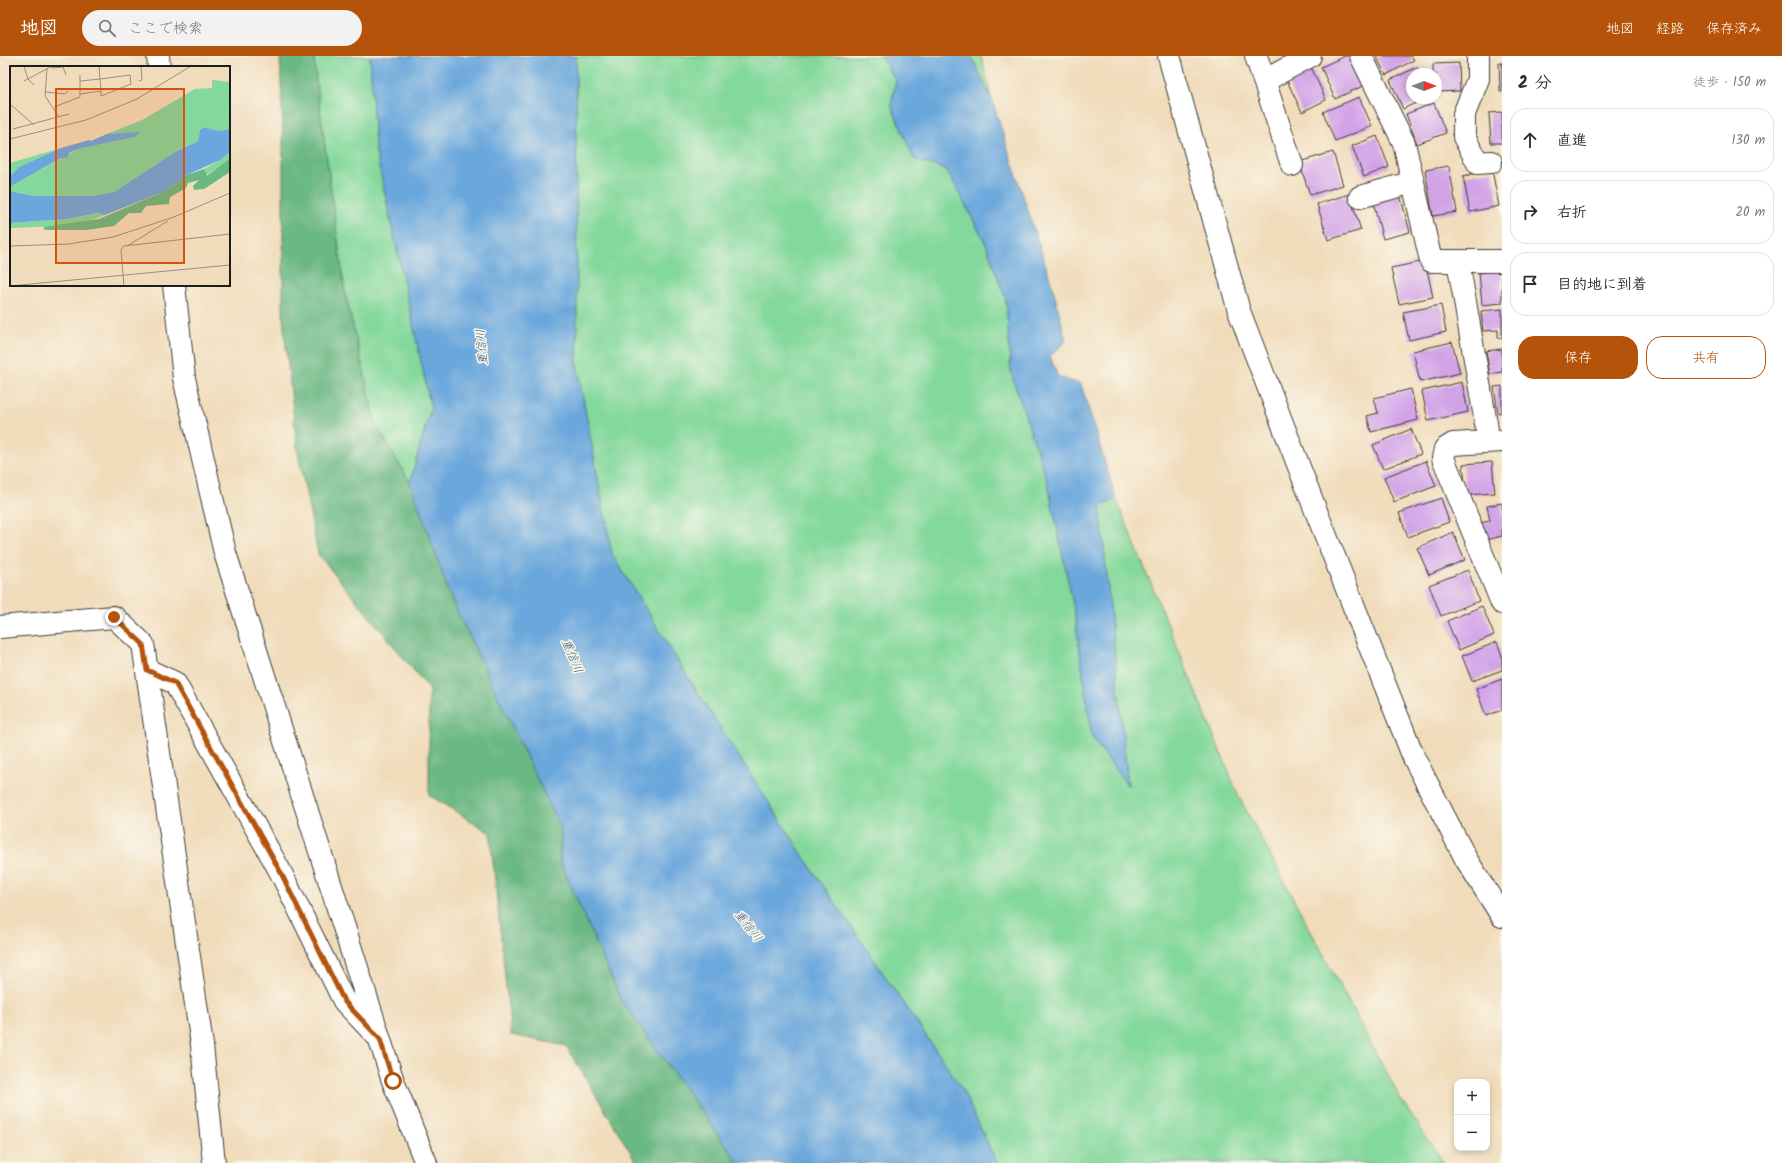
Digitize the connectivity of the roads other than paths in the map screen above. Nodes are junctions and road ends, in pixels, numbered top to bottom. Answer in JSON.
{"nodes":[{"id":1,"x":158,"y":56,"type":"edge"},
{"id":2,"x":1170,"y":56,"type":"edge"},
{"id":3,"x":1256,"y":56,"type":"edge"},
{"id":4,"x":1310,"y":56,"type":"edge"},
{"id":5,"x":1361,"y":56,"type":"edge"},
{"id":6,"x":1478,"y":56,"type":"edge"},
{"id":7,"x":159,"y":66,"type":"edge"},
{"id":8,"x":1264,"y":81,"type":"junction"},
{"id":9,"x":1491,"y":162,"type":"dead end"},
{"id":10,"x":1292,"y":165,"type":"dead end"},
{"id":11,"x":1413,"y":182,"type":"junction"},
{"id":12,"x":1360,"y":198,"type":"dead end"},
{"id":13,"x":1458,"y":261,"type":"junction"},
{"id":14,"x":1502,"y":262,"type":"edge"},
{"id":15,"x":174,"y":286,"type":"edge"},
{"id":16,"x":1496,"y":441,"type":"edge"},
{"id":17,"x":1502,"y":603,"type":"edge"},
{"id":18,"x":0,"y":626,"type":"edge"},
{"id":19,"x":147,"y":670,"type":"junction"},
{"id":20,"x":1502,"y":916,"type":"edge"},
{"id":21,"x":380,"y":1039,"type":"junction"},
{"id":22,"x":214,"y":1163,"type":"edge"},
{"id":23,"x":426,"y":1163,"type":"edge"}],
"edges":[{"from":1,"to":7,"type":"street"},
{"from":2,"to":20,"type":"street"},
{"from":3,"to":8,"type":"street"},
{"from":4,"to":8,"type":"street"},
{"from":5,"to":11,"type":"street"},
{"from":6,"to":9,"type":"street"},
{"from":8,"to":10,"type":"street"},
{"from":11,"to":12,"type":"street"},
{"from":11,"to":13,"type":"street"},
{"from":13,"to":14,"type":"street"},
{"from":13,"to":16,"type":"street"},
{"from":15,"to":21,"type":"street"},
{"from":16,"to":17,"type":"street"},
{"from":18,"to":19,"type":"street"},
{"from":19,"to":21,"type":"street"},
{"from":19,"to":22,"type":"street"},
{"from":21,"to":23,"type":"street"}]}
